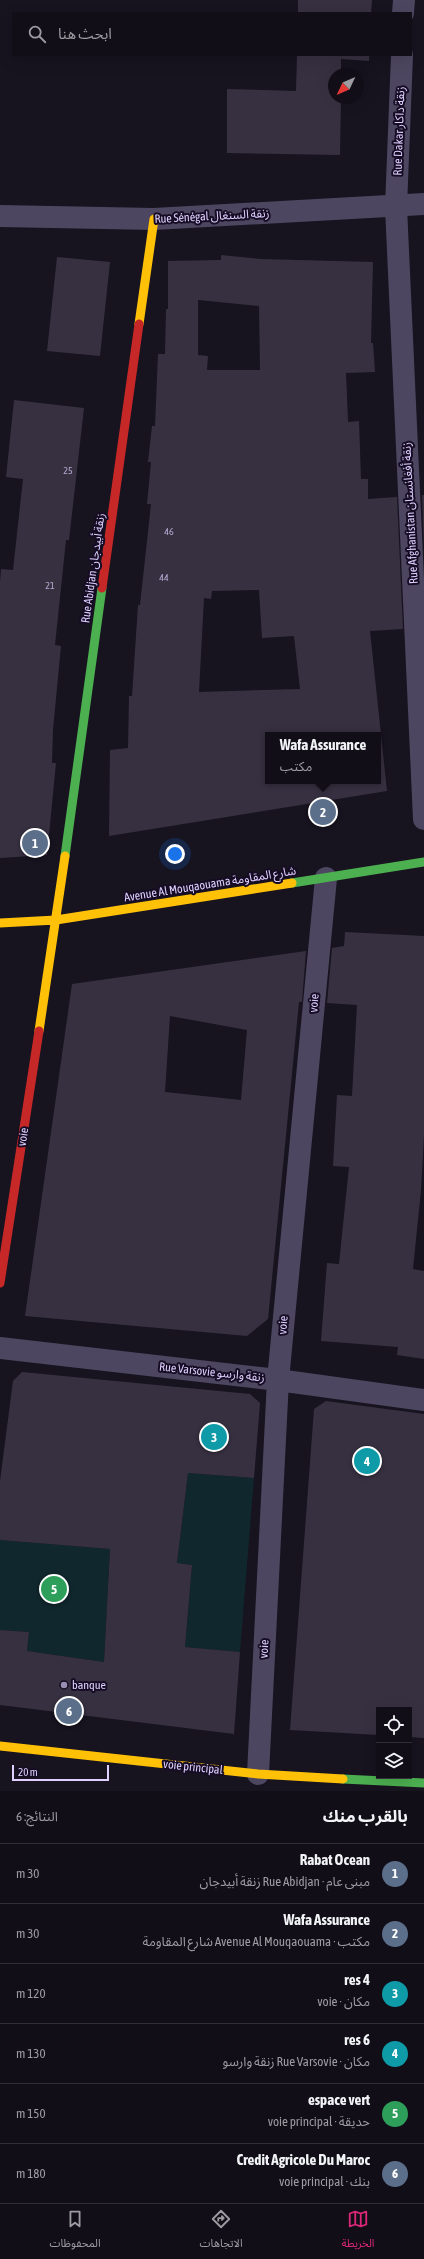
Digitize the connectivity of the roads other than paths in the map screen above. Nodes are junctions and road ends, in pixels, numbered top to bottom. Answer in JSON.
{"nodes":[{"id":1,"x":404,"y":0,"type":"edge"},
{"id":2,"x":403,"y":12,"type":"edge"},
{"id":3,"x":402,"y":56,"type":"edge"},
{"id":4,"x":424,"y":204,"type":"edge"},
{"id":5,"x":396,"y":207,"type":"junction"},
{"id":6,"x":0,"y":216,"type":"edge"},
{"id":7,"x":154,"y":219,"type":"junction"},
{"id":8,"x":424,"y":819,"type":"edge"},
{"id":9,"x":424,"y":862,"type":"edge"},
{"id":10,"x":326,"y":878,"type":"junction"},
{"id":11,"x":56,"y":920,"type":"junction"},
{"id":12,"x":0,"y":923,"type":"edge"},
{"id":13,"x":0,"y":1283,"type":"edge"},
{"id":14,"x":0,"y":1348,"type":"edge"},
{"id":15,"x":278,"y":1380,"type":"junction"},
{"id":16,"x":424,"y":1400,"type":"edge"},
{"id":17,"x":0,"y":1746,"type":"edge"},
{"id":18,"x":258,"y":1774,"type":"junction"},
{"id":19,"x":424,"y":1783,"type":"edge"},
{"id":20,"x":387,"y":1786,"type":"edge"}],
"edges":[{"from":1,"to":2,"type":"street"},
{"from":3,"to":5,"type":"street","name":"Rue Dakar زنقة داكار"},
{"from":4,"to":5,"type":"street","name":"Rue Sénégal زنقة السنغال"},
{"from":5,"to":7,"type":"street","name":"Rue Sénégal زنقة السنغال"},
{"from":5,"to":8,"type":"street","name":"Rue Afghanistan زنقة أفغانستان"},
{"from":6,"to":7,"type":"street","name":"Rue Sénégal زنقة السنغال"},
{"from":7,"to":11,"type":"street","name":"Rue Abidjan زنقة أبيدجان"},
{"from":9,"to":10,"type":"street","name":"Avenue Al Mouqaouama شارع المقاومة"},
{"from":10,"to":11,"type":"street","name":"Avenue Al Mouqaouama شارع المقاومة"},
{"from":10,"to":15,"type":"street","name":"voie"},
{"from":11,"to":12,"type":"street","name":"Avenue Al Mouqaouama شارع المقاومة"},
{"from":11,"to":13,"type":"street","name":"voie"},
{"from":14,"to":15,"type":"street","name":"Rue Varsovie زنقة وارسو"},
{"from":15,"to":16,"type":"street","name":"Rue Varsovie زنقة وارسو"},
{"from":15,"to":18,"type":"street","name":"voie"},
{"from":17,"to":18,"type":"street","name":"voie principal"},
{"from":18,"to":20,"type":"street","name":"voie principal"},
{"from":19,"to":20,"type":"street","name":"voie principal"}]}
